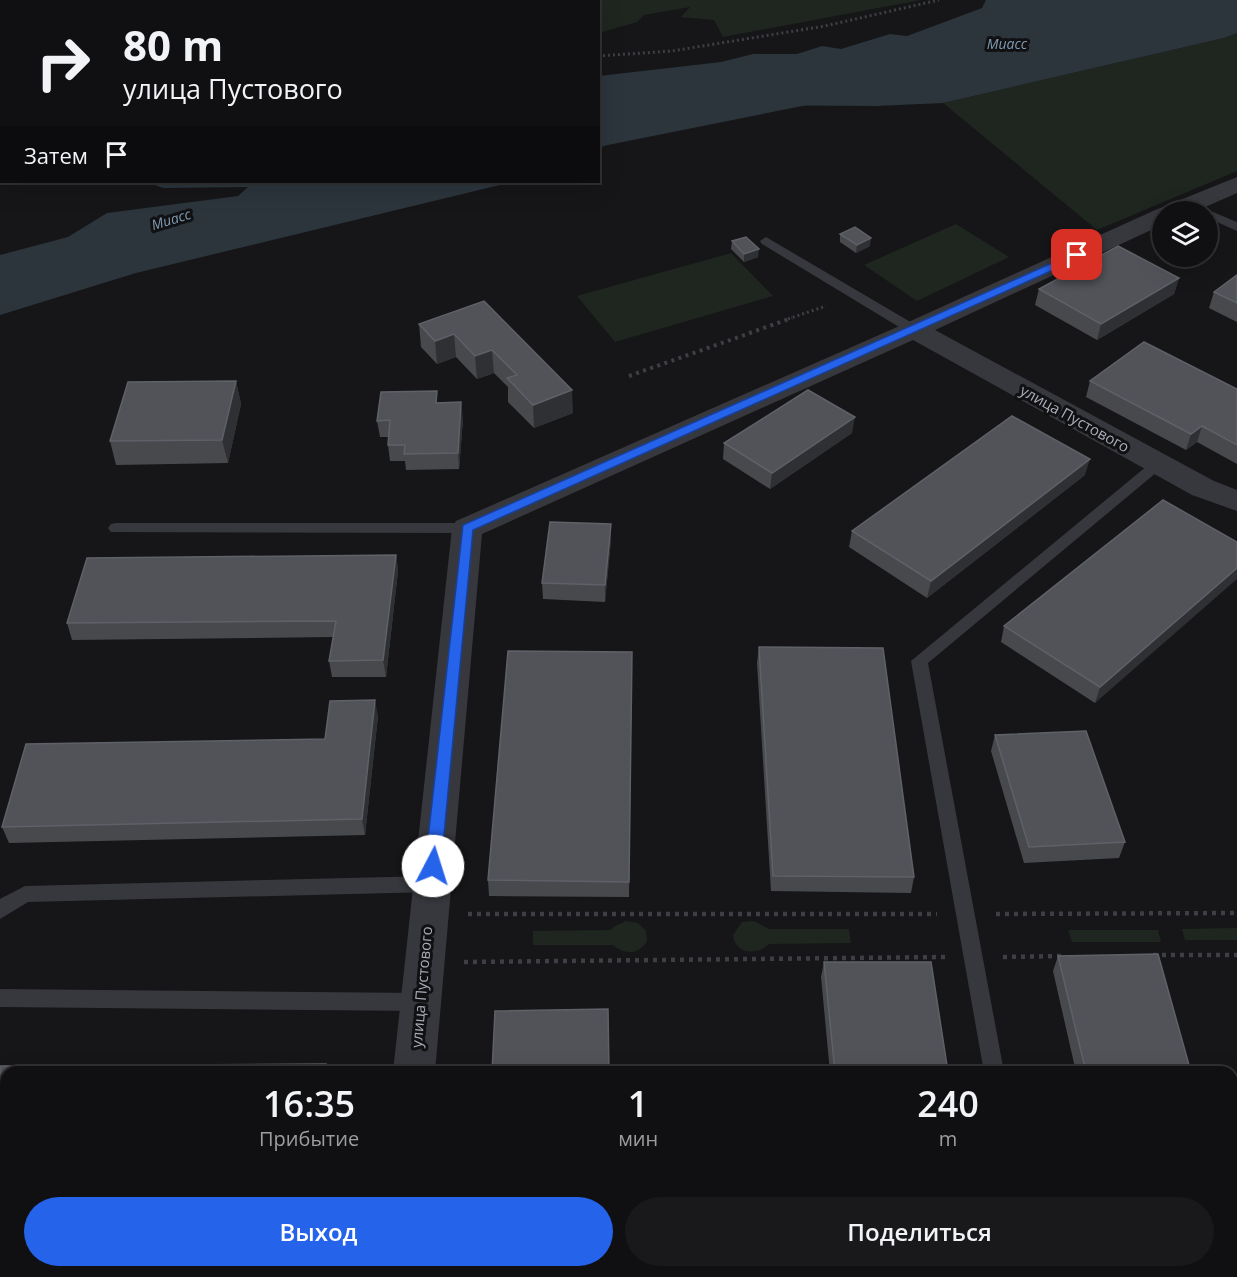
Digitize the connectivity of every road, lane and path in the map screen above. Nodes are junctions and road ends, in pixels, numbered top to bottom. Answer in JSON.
{"nodes":[{"id":1,"x":939,"y":0,"type":"edge"},
{"id":2,"x":600,"y":56,"type":"edge"},
{"id":3,"x":1237,"y":184,"type":"edge"},
{"id":4,"x":1206,"y":201,"type":"edge"},
{"id":5,"x":1218,"y":221,"type":"edge"},
{"id":6,"x":1152,"y":227,"type":"edge"},
{"id":7,"x":1237,"y":227,"type":"edge"},
{"id":8,"x":766,"y":241,"type":"dead end"},
{"id":9,"x":856,"y":295,"type":"junction"},
{"id":10,"x":914,"y":330,"type":"junction"},
{"id":11,"x":629,"y":376,"type":"dead end"},
{"id":12,"x":1158,"y":464,"type":"junction"},
{"id":13,"x":1237,"y":501,"type":"edge"},
{"id":14,"x":116,"y":528,"type":"dead end"},
{"id":15,"x":467,"y":528,"type":"junction"},
{"id":16,"x":430,"y":899,"type":"junction"},
{"id":17,"x":0,"y":911,"type":"edge"},
{"id":18,"x":1237,"y":913,"type":"edge"},
{"id":19,"x":965,"y":914,"type":"junction"},
{"id":20,"x":1237,"y":955,"type":"edge"},
{"id":21,"x":1065,"y":956,"type":"edge"},
{"id":22,"x":1145,"y":956,"type":"edge"},
{"id":23,"x":973,"y":957,"type":"junction"},
{"id":24,"x":424,"y":962,"type":"junction"},
{"id":25,"x":0,"y":998,"type":"edge"},
{"id":26,"x":420,"y":1002,"type":"junction"},
{"id":27,"x":415,"y":1066,"type":"edge"},
{"id":28,"x":993,"y":1066,"type":"edge"}],
"edges":[{"from":1,"to":2,"type":"path"},
{"from":3,"to":4,"type":"street"},
{"from":5,"to":7,"type":"lane"},
{"from":6,"to":10,"type":"street"},
{"from":8,"to":9,"type":"lane"},
{"from":9,"to":10,"type":"lane"},
{"from":9,"to":11,"type":"path"},
{"from":10,"to":12,"type":"street","name":"улица Пустового"},
{"from":10,"to":15,"type":"street"},
{"from":12,"to":13,"type":"street","name":"улица Пустового"},
{"from":12,"to":19,"type":"lane"},
{"from":14,"to":15,"type":"lane"},
{"from":15,"to":16,"type":"street","name":"улица Пустового"},
{"from":16,"to":17,"type":"lane"},
{"from":16,"to":19,"type":"path"},
{"from":16,"to":24,"type":"street","name":"улица Пустового"},
{"from":18,"to":19,"type":"path"},
{"from":19,"to":23,"type":"lane"},
{"from":20,"to":22,"type":"path"},
{"from":21,"to":23,"type":"path"},
{"from":23,"to":24,"type":"path"},
{"from":23,"to":28,"type":"lane"},
{"from":24,"to":26,"type":"street","name":"улица Пустового"},
{"from":25,"to":26,"type":"lane"},
{"from":26,"to":27,"type":"street","name":"улица Пустового"}]}
